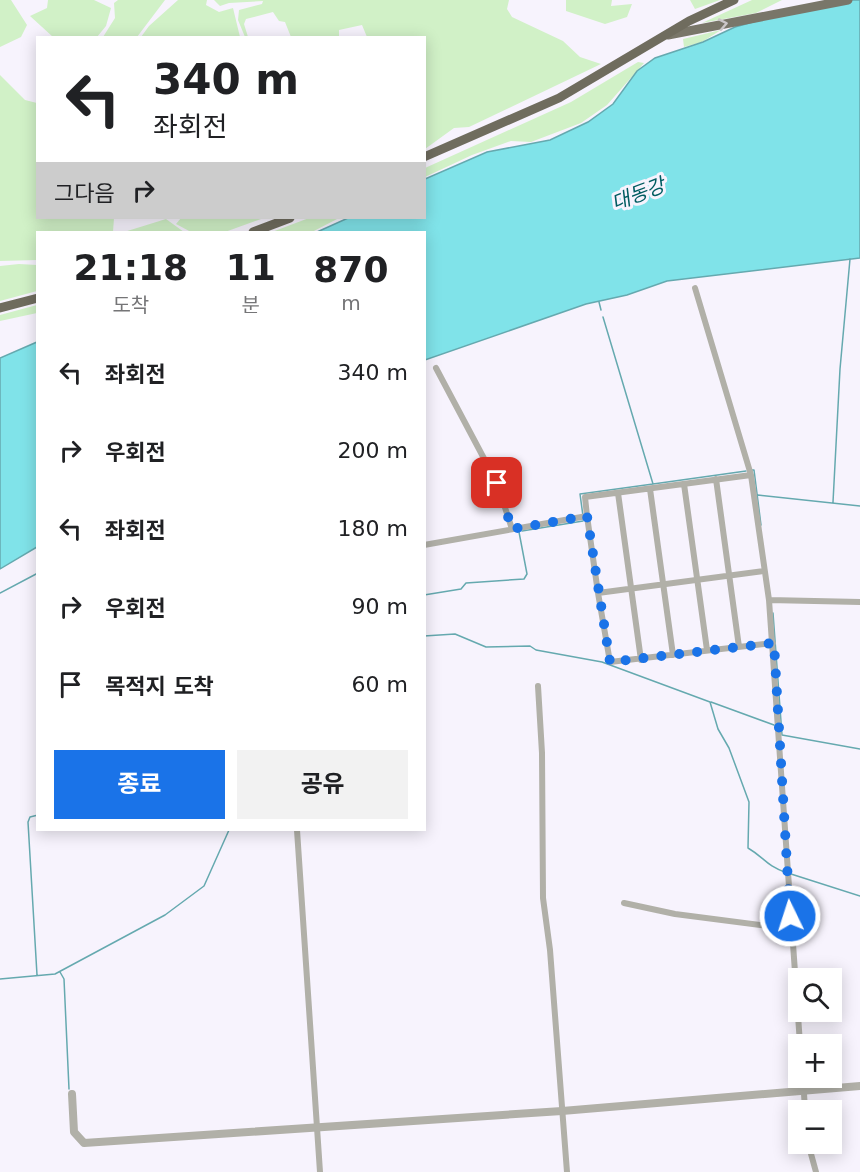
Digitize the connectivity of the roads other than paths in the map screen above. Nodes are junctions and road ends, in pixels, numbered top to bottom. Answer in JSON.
{"nodes":[{"id":1,"x":734,"y":0,"type":"edge"},
{"id":2,"x":848,"y":0,"type":"edge"},
{"id":3,"x":666,"y":35,"type":"junction"},
{"id":4,"x":428,"y":156,"type":"edge"},
{"id":5,"x":287,"y":219,"type":"edge"},
{"id":6,"x":256,"y":231,"type":"edge"},
{"id":7,"x":695,"y":288,"type":"dead end"},
{"id":8,"x":36,"y":299,"type":"edge"},
{"id":9,"x":0,"y":308,"type":"edge"},
{"id":10,"x":436,"y":369,"type":"dead end"},
{"id":11,"x":751,"y":475,"type":"junction"},
{"id":12,"x":716,"y":479,"type":"junction"},
{"id":13,"x":684,"y":484,"type":"junction"},
{"id":14,"x":650,"y":489,"type":"junction"},
{"id":15,"x":618,"y":493,"type":"junction"},
{"id":16,"x":587,"y":516,"type":"junction"},
{"id":17,"x":512,"y":529,"type":"junction"},
{"id":18,"x":426,"y":545,"type":"edge"},
{"id":19,"x":764,"y":571,"type":"junction"},
{"id":20,"x":730,"y":576,"type":"junction"},
{"id":21,"x":697,"y":580,"type":"junction"},
{"id":22,"x":664,"y":584,"type":"junction"},
{"id":23,"x":631,"y":589,"type":"junction"},
{"id":24,"x":598,"y":593,"type":"junction"},
{"id":25,"x":769,"y":600,"type":"junction"},
{"id":26,"x":860,"y":602,"type":"edge"},
{"id":27,"x":774,"y":643,"type":"junction"},
{"id":28,"x":739,"y":646,"type":"junction"},
{"id":29,"x":707,"y":650,"type":"junction"},
{"id":30,"x":674,"y":655,"type":"junction"},
{"id":31,"x":640,"y":660,"type":"junction"},
{"id":32,"x":538,"y":686,"type":"dead end"},
{"id":33,"x":297,"y":831,"type":"edge"},
{"id":34,"x":624,"y":903,"type":"dead end"},
{"id":35,"x":791,"y":929,"type":"junction"},
{"id":36,"x":799,"y":1034,"type":"edge"},
{"id":37,"x":860,"y":1086,"type":"edge"},
{"id":38,"x":804,"y":1088,"type":"edge"},
{"id":39,"x":804,"y":1091,"type":"junction"},
{"id":40,"x":72,"y":1094,"type":"dead end"},
{"id":41,"x":804,"y":1100,"type":"edge"},
{"id":42,"x":562,"y":1110,"type":"junction"},
{"id":43,"x":317,"y":1128,"type":"junction"},
{"id":44,"x":811,"y":1154,"type":"edge"},
{"id":45,"x":320,"y":1172,"type":"edge"},
{"id":46,"x":567,"y":1172,"type":"edge"},
{"id":47,"x":816,"y":1172,"type":"edge"}],
"edges":[{"from":1,"to":3,"type":"highway"},
{"from":3,"to":2,"type":"main road","one_way":true},
{"from":3,"to":4,"type":"highway"},
{"from":5,"to":6,"type":"highway"},
{"from":7,"to":11,"type":"street"},
{"from":8,"to":9,"type":"highway"},
{"from":10,"to":17,"type":"street"},
{"from":11,"to":12,"type":"street"},
{"from":11,"to":19,"type":"street"},
{"from":12,"to":13,"type":"street"},
{"from":12,"to":20,"type":"street"},
{"from":13,"to":14,"type":"street"},
{"from":13,"to":21,"type":"street"},
{"from":14,"to":15,"type":"street"},
{"from":14,"to":22,"type":"street"},
{"from":15,"to":16,"type":"street"},
{"from":15,"to":23,"type":"street"},
{"from":16,"to":17,"type":"street"},
{"from":16,"to":24,"type":"street"},
{"from":17,"to":18,"type":"street"},
{"from":19,"to":20,"type":"street"},
{"from":19,"to":25,"type":"street"},
{"from":20,"to":21,"type":"street"},
{"from":20,"to":28,"type":"street"},
{"from":21,"to":22,"type":"street"},
{"from":21,"to":29,"type":"street"},
{"from":22,"to":23,"type":"street"},
{"from":22,"to":30,"type":"street"},
{"from":23,"to":24,"type":"street"},
{"from":23,"to":31,"type":"street"},
{"from":24,"to":31,"type":"street"},
{"from":25,"to":26,"type":"street"},
{"from":25,"to":27,"type":"street"},
{"from":27,"to":28,"type":"street"},
{"from":27,"to":35,"type":"street"},
{"from":28,"to":29,"type":"street"},
{"from":29,"to":30,"type":"street"},
{"from":30,"to":31,"type":"street"},
{"from":32,"to":42,"type":"street"},
{"from":33,"to":43,"type":"street"},
{"from":34,"to":35,"type":"street"},
{"from":35,"to":36,"type":"street"},
{"from":37,"to":39,"type":"street"},
{"from":38,"to":39,"type":"street"},
{"from":39,"to":41,"type":"street"},
{"from":39,"to":42,"type":"street"},
{"from":40,"to":43,"type":"street"},
{"from":42,"to":43,"type":"street"},
{"from":42,"to":46,"type":"street"},
{"from":43,"to":45,"type":"street"},
{"from":44,"to":47,"type":"street"}]}
